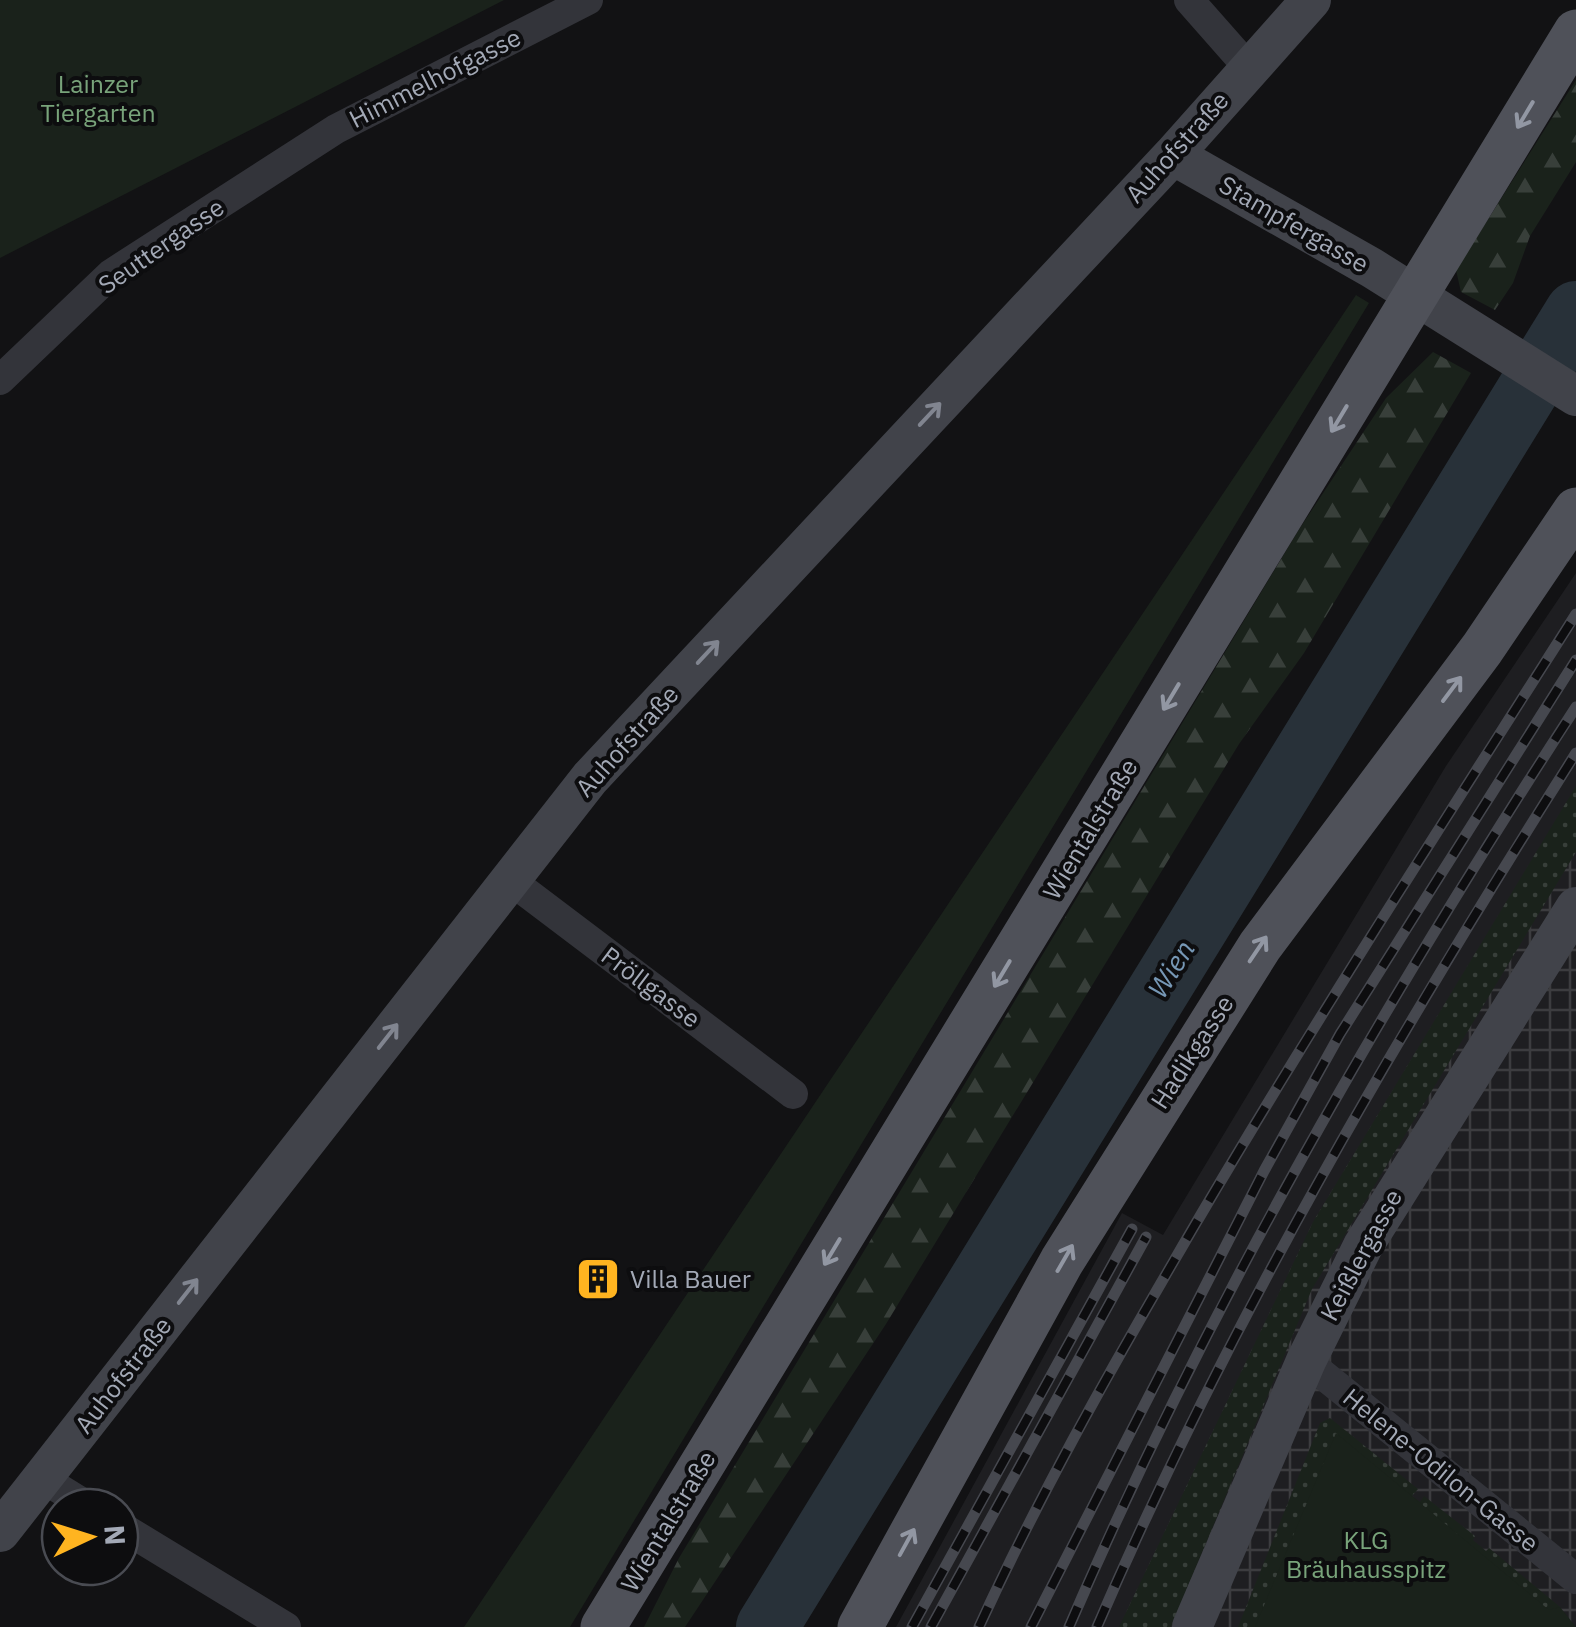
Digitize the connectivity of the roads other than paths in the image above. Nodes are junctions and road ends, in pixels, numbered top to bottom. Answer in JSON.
{"nodes":[{"id":1,"x":588,"y":0,"type":"edge"},
{"id":2,"x":1189,"y":0,"type":"edge"},
{"id":3,"x":1311,"y":0,"type":"edge"},
{"id":4,"x":1576,"y":32,"type":"edge"},
{"id":5,"x":1248,"y":67,"type":"junction"},
{"id":6,"x":336,"y":129,"type":"joint"},
{"id":7,"x":1173,"y":154,"type":"junction"},
{"id":8,"x":1430,"y":306,"type":"junction"},
{"id":9,"x":0,"y":380,"type":"edge"},
{"id":10,"x":1576,"y":396,"type":"edge"},
{"id":11,"x":1576,"y":510,"type":"edge"},
{"id":12,"x":510,"y":880,"type":"junction"},
{"id":13,"x":1576,"y":908,"type":"edge"},
{"id":14,"x":792,"y":1094,"type":"dead end"},
{"id":15,"x":1306,"y":1362,"type":"junction"},
{"id":16,"x":42,"y":1478,"type":"junction"},
{"id":17,"x":56,"y":1487,"type":"edge"},
{"id":18,"x":0,"y":1532,"type":"edge"},
{"id":19,"x":140,"y":1538,"type":"edge"},
{"id":20,"x":1576,"y":1579,"type":"edge"},
{"id":21,"x":286,"y":1627,"type":"edge"},
{"id":22,"x":603,"y":1627,"type":"edge"},
{"id":23,"x":860,"y":1627,"type":"edge"},
{"id":24,"x":1192,"y":1627,"type":"edge"}],
"edges":[{"from":1,"to":6,"type":"street","name":"Himmelhofgasse"},
{"from":2,"to":5,"type":"street"},
{"from":3,"to":5,"type":"street","name":"Auhofstraße"},
{"from":4,"to":8,"type":"main road","name":"Wientalstraße","one_way":true},
{"from":5,"to":7,"type":"street","name":"Auhofstraße"},
{"from":6,"to":9,"type":"street","name":"Seuttergasse"},
{"from":7,"to":8,"type":"street","name":"Stampfergasse"},
{"from":12,"to":7,"type":"street","name":"Auhofstraße","one_way":true},
{"from":8,"to":10,"type":"street","name":"Stampfergasse"},
{"from":8,"to":22,"type":"main road","name":"Wientalstraße","one_way":true},
{"from":23,"to":11,"type":"main road","name":"Hadikgasse","one_way":true},
{"from":12,"to":14,"type":"street","name":"Pröllgasse"},
{"from":16,"to":12,"type":"street","name":"Auhofstraße","one_way":true},
{"from":13,"to":15,"type":"street","name":"Keißlergasse"},
{"from":15,"to":20,"type":"street","name":"Helene-Odilon-Gasse"},
{"from":15,"to":24,"type":"street","name":"Keißlergasse"},
{"from":16,"to":17,"type":"street"},
{"from":16,"to":18,"type":"street","name":"Auhofstraße"},
{"from":19,"to":21,"type":"street"}]}
